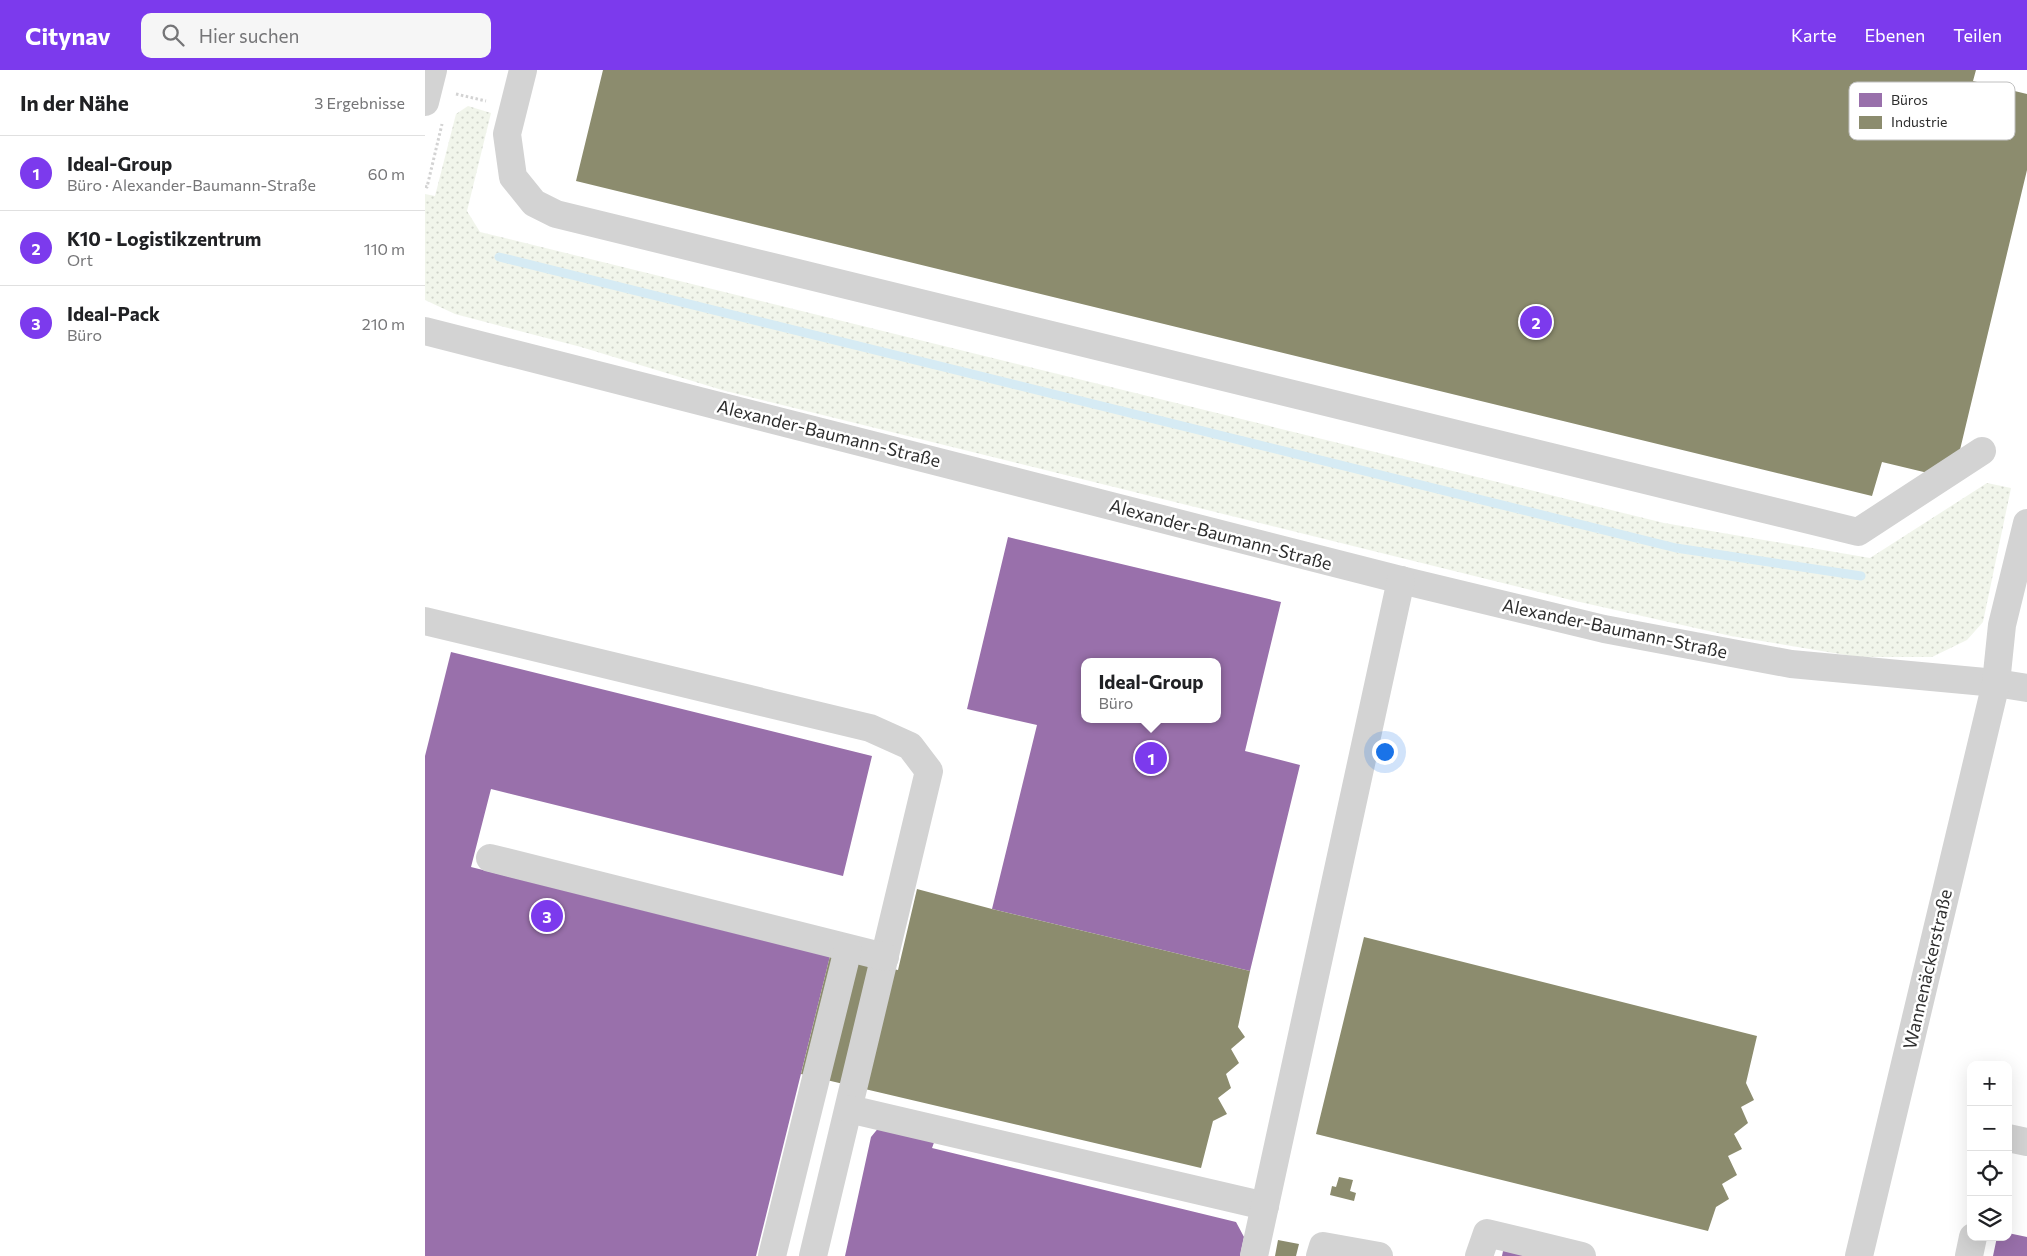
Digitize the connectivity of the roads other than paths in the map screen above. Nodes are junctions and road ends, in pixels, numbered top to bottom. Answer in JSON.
{"nodes":[{"id":1,"x":433,"y":70,"type":"edge"},
{"id":2,"x":523,"y":70,"type":"edge"},
{"id":3,"x":437,"y":97,"type":"edge"},
{"id":4,"x":425,"y":331,"type":"edge"},
{"id":5,"x":1982,"y":451,"type":"dead end"},
{"id":6,"x":2027,"y":523,"type":"edge"},
{"id":7,"x":1401,"y":580,"type":"junction"},
{"id":8,"x":425,"y":621,"type":"edge"},
{"id":9,"x":1996,"y":683,"type":"junction"},
{"id":10,"x":2027,"y":688,"type":"edge"},
{"id":11,"x":489,"y":858,"type":"dead end"},
{"id":12,"x":848,"y":948,"type":"junction"},
{"id":13,"x":885,"y":957,"type":"junction"},
{"id":14,"x":849,"y":1109,"type":"junction"},
{"id":15,"x":2012,"y":1139,"type":"edge"},
{"id":16,"x":2027,"y":1142,"type":"edge"},
{"id":17,"x":1265,"y":1206,"type":"junction"},
{"id":18,"x":1972,"y":1241,"type":"edge"},
{"id":19,"x":772,"y":1256,"type":"edge"},
{"id":20,"x":813,"y":1256,"type":"edge"},
{"id":21,"x":1254,"y":1256,"type":"edge"},
{"id":22,"x":1320,"y":1256,"type":"edge"},
{"id":23,"x":1379,"y":1256,"type":"edge"},
{"id":24,"x":1479,"y":1256,"type":"edge"},
{"id":25,"x":1582,"y":1256,"type":"edge"},
{"id":26,"x":1859,"y":1256,"type":"edge"},
{"id":27,"x":1969,"y":1256,"type":"edge"}],
"edges":[{"from":1,"to":3,"type":"street"},
{"from":2,"to":5,"type":"street"},
{"from":4,"to":7,"type":"street","name":"Alexander-Baumann-Straße"},
{"from":6,"to":9,"type":"street","name":"Wannenäckerstraße"},
{"from":7,"to":9,"type":"street","name":"Alexander-Baumann-Straße"},
{"from":7,"to":17,"type":"street"},
{"from":8,"to":13,"type":"street"},
{"from":9,"to":10,"type":"street","name":"Alexander-Baumann-Straße"},
{"from":9,"to":26,"type":"street","name":"Wannenäckerstraße"},
{"from":11,"to":12,"type":"street"},
{"from":12,"to":13,"type":"street"},
{"from":12,"to":19,"type":"street"},
{"from":13,"to":14,"type":"street"},
{"from":14,"to":17,"type":"street"},
{"from":14,"to":20,"type":"street"},
{"from":15,"to":16,"type":"street"},
{"from":17,"to":21,"type":"street"},
{"from":18,"to":27,"type":"street"},
{"from":22,"to":23,"type":"street"},
{"from":24,"to":25,"type":"street"}]}
